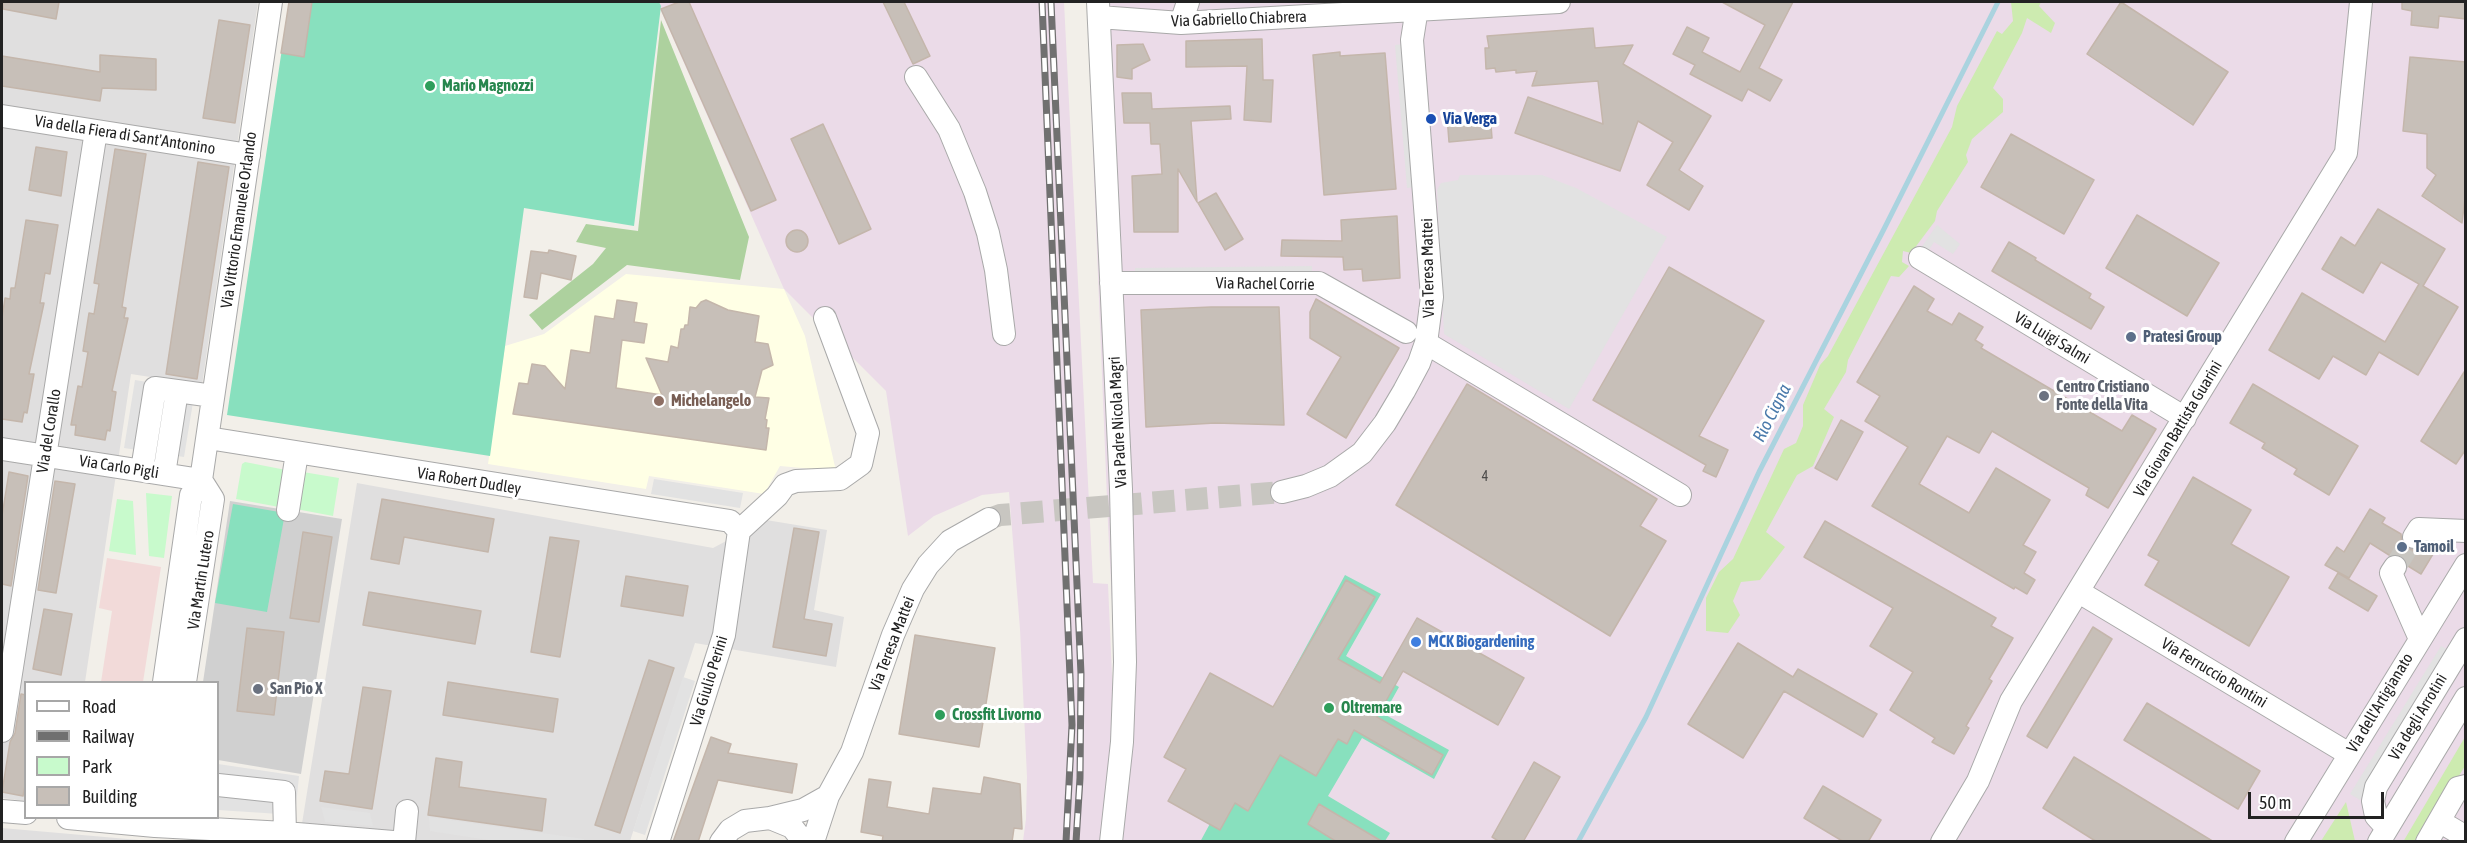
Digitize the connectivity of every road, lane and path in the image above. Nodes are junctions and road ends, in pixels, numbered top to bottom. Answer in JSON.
{"nodes":[{"id":1,"x":271,"y":2,"type":"edge"},
{"id":2,"x":1559,"y":2,"type":"edge"},
{"id":3,"x":2361,"y":2,"type":"edge"},
{"id":4,"x":1417,"y":6,"type":"edge"},
{"id":5,"x":1351,"y":8,"type":"edge"},
{"id":6,"x":1099,"y":9,"type":"edge"},
{"id":7,"x":1184,"y":12,"type":"edge"},
{"id":8,"x":916,"y":77,"type":"dead end"},
{"id":9,"x":2,"y":116,"type":"edge"},
{"id":10,"x":96,"y":131,"type":"junction"},
{"id":11,"x":249,"y":155,"type":"junction"},
{"id":12,"x":1920,"y":258,"type":"dead end"},
{"id":13,"x":1111,"y":283,"type":"junction"},
{"id":14,"x":825,"y":318,"type":"dead end"},
{"id":15,"x":1406,"y":332,"type":"dead end"},
{"id":16,"x":1004,"y":334,"type":"dead end"},
{"id":17,"x":1426,"y":343,"type":"junction"},
{"id":18,"x":213,"y":396,"type":"junction"},
{"id":19,"x":2185,"y":418,"type":"junction"},
{"id":20,"x":208,"y":438,"type":"junction"},
{"id":21,"x":2,"y":449,"type":"edge"},
{"id":22,"x":297,"y":453,"type":"junction"},
{"id":23,"x":45,"y":456,"type":"junction"},
{"id":24,"x":153,"y":472,"type":"junction"},
{"id":25,"x":201,"y":480,"type":"junction"},
{"id":26,"x":1282,"y":492,"type":"tunnel mouth"},
{"id":27,"x":1680,"y":495,"type":"dead end"},
{"id":28,"x":288,"y":510,"type":"dead end"},
{"id":29,"x":989,"y":519,"type":"tunnel mouth"},
{"id":30,"x":734,"y":526,"type":"junction"},
{"id":31,"x":2466,"y":531,"type":"edge"},
{"id":32,"x":2414,"y":537,"type":"tunnel mouth"},
{"id":33,"x":2466,"y":565,"type":"edge"},
{"id":34,"x":2395,"y":567,"type":"tunnel mouth"},
{"id":35,"x":2079,"y":592,"type":"junction"},
{"id":36,"x":2420,"y":639,"type":"junction"},
{"id":37,"x":2466,"y":639,"type":"edge"},
{"id":38,"x":164,"y":681,"type":"edge"},
{"id":39,"x":185,"y":681,"type":"edge"},
{"id":40,"x":2466,"y":698,"type":"edge"},
{"id":41,"x":2,"y":731,"type":"edge"},
{"id":42,"x":2349,"y":754,"type":"junction"},
{"id":43,"x":219,"y":785,"type":"edge"},
{"id":44,"x":2466,"y":786,"type":"edge"},
{"id":45,"x":828,"y":796,"type":"junction"},
{"id":46,"x":2,"y":811,"type":"edge"},
{"id":47,"x":407,"y":812,"type":"dead end"},
{"id":48,"x":24,"y":813,"type":"edge"},
{"id":49,"x":770,"y":818,"type":"junction"},
{"id":50,"x":79,"y":819,"type":"edge"},
{"id":51,"x":2439,"y":821,"type":"junction"},
{"id":52,"x":154,"y":826,"type":"edge"},
{"id":53,"x":285,"y":832,"type":"junction"},
{"id":54,"x":2383,"y":835,"type":"edge"},
{"id":55,"x":2466,"y":837,"type":"edge"},
{"id":56,"x":384,"y":841,"type":"edge"},
{"id":57,"x":2296,"y":841,"type":"edge"},
{"id":58,"x":393,"y":842,"type":"edge"},
{"id":59,"x":404,"y":842,"type":"edge"},
{"id":60,"x":658,"y":842,"type":"edge"},
{"id":61,"x":722,"y":842,"type":"edge"},
{"id":62,"x":804,"y":842,"type":"edge"},
{"id":63,"x":813,"y":842,"type":"edge"},
{"id":64,"x":1111,"y":842,"type":"edge"},
{"id":65,"x":1942,"y":842,"type":"edge"},
{"id":66,"x":2427,"y":842,"type":"edge"}],
"edges":[{"from":1,"to":11,"type":"street","name":"Via Vittorio Emanuele Orlando"},
{"from":2,"to":4,"type":"street","name":"Via Gabriello Chiabrera"},
{"from":3,"to":19,"type":"street","name":"Via Giovan Battista Guarini"},
{"from":4,"to":5,"type":"street","name":"Via Gabriello Chiabrera"},
{"from":4,"to":17,"type":"street","name":"Via Teresa Mattei"},
{"from":5,"to":7,"type":"street","name":"Via Gabriello Chiabrera"},
{"from":6,"to":7,"type":"street","name":"Via Gabriello Chiabrera"},
{"from":6,"to":13,"type":"street","name":"Via Padre Nicola Magri"},
{"from":8,"to":16,"type":"street"},
{"from":9,"to":10,"type":"street","name":"Via della Fiera di Sant'Antonino"},
{"from":10,"to":11,"type":"street","name":"Via della Fiera di Sant'Antonino"},
{"from":10,"to":23,"type":"street","name":"Via del Corallo"},
{"from":11,"to":18,"type":"street","name":"Via Vittorio Emanuele Orlando"},
{"from":12,"to":19,"type":"street","name":"Via Luigi Salmi"},
{"from":13,"to":15,"type":"street","name":"Via Rachel Corrie"},
{"from":13,"to":64,"type":"street","name":"Via Padre Nicola Magri"},
{"from":14,"to":30,"type":"street"},
{"from":17,"to":26,"type":"street","name":"Via Teresa Mattei"},
{"from":17,"to":27,"type":"street"},
{"from":18,"to":20,"type":"street","name":"Via Vittorio Emanuele Orlando"},
{"from":18,"to":24,"type":"street"},
{"from":19,"to":35,"type":"street","name":"Via Giovan Battista Guarini"},
{"from":20,"to":22,"type":"street","name":"Via Robert Dudley"},
{"from":20,"to":25,"type":"street","name":"Via Martin Lutero"},
{"from":21,"to":23,"type":"street","name":"Via Carlo Pigli"},
{"from":22,"to":28,"type":"street"},
{"from":22,"to":30,"type":"street","name":"Via Robert Dudley"},
{"from":23,"to":24,"type":"street","name":"Via Carlo Pigli"},
{"from":23,"to":41,"type":"street","name":"Via del Corallo"},
{"from":24,"to":25,"type":"street","name":"Via Carlo Pigli"},
{"from":25,"to":38,"type":"street","name":"Via Martin Lutero"},
{"from":25,"to":39,"type":"street","name":"Via Martin Lutero"},
{"from":29,"to":45,"type":"street","name":"Via Teresa Mattei"},
{"from":30,"to":60,"type":"street","name":"Via Giulio Perini"},
{"from":31,"to":32,"type":"street"},
{"from":33,"to":36,"type":"street","name":"Via dell'Artigianato"},
{"from":34,"to":36,"type":"street"},
{"from":35,"to":42,"type":"street","name":"Via Ferruccio Rontini"},
{"from":35,"to":65,"type":"street","name":"Via Giovan Battista Guarini"},
{"from":36,"to":42,"type":"street","name":"Via dell'Artigianato"},
{"from":37,"to":54,"type":"street","name":"Via degli Arrotini"},
{"from":40,"to":54,"type":"street","name":"Via degli Arrotini"},
{"from":42,"to":57,"type":"street","name":"Via dell'Artigianato"},
{"from":43,"to":53,"type":"street"},
{"from":44,"to":51,"type":"street"},
{"from":45,"to":49,"type":"street"},
{"from":45,"to":63,"type":"street","name":"Via Teresa Mattei"},
{"from":46,"to":48,"type":"street"},
{"from":47,"to":59,"type":"street"},
{"from":49,"to":61,"type":"street"},
{"from":49,"to":62,"type":"street"},
{"from":50,"to":52,"type":"street"},
{"from":51,"to":55,"type":"street"},
{"from":51,"to":66,"type":"street"},
{"from":52,"to":53,"type":"street"},
{"from":53,"to":56,"type":"street"},
{"from":56,"to":58,"type":"street"}]}
